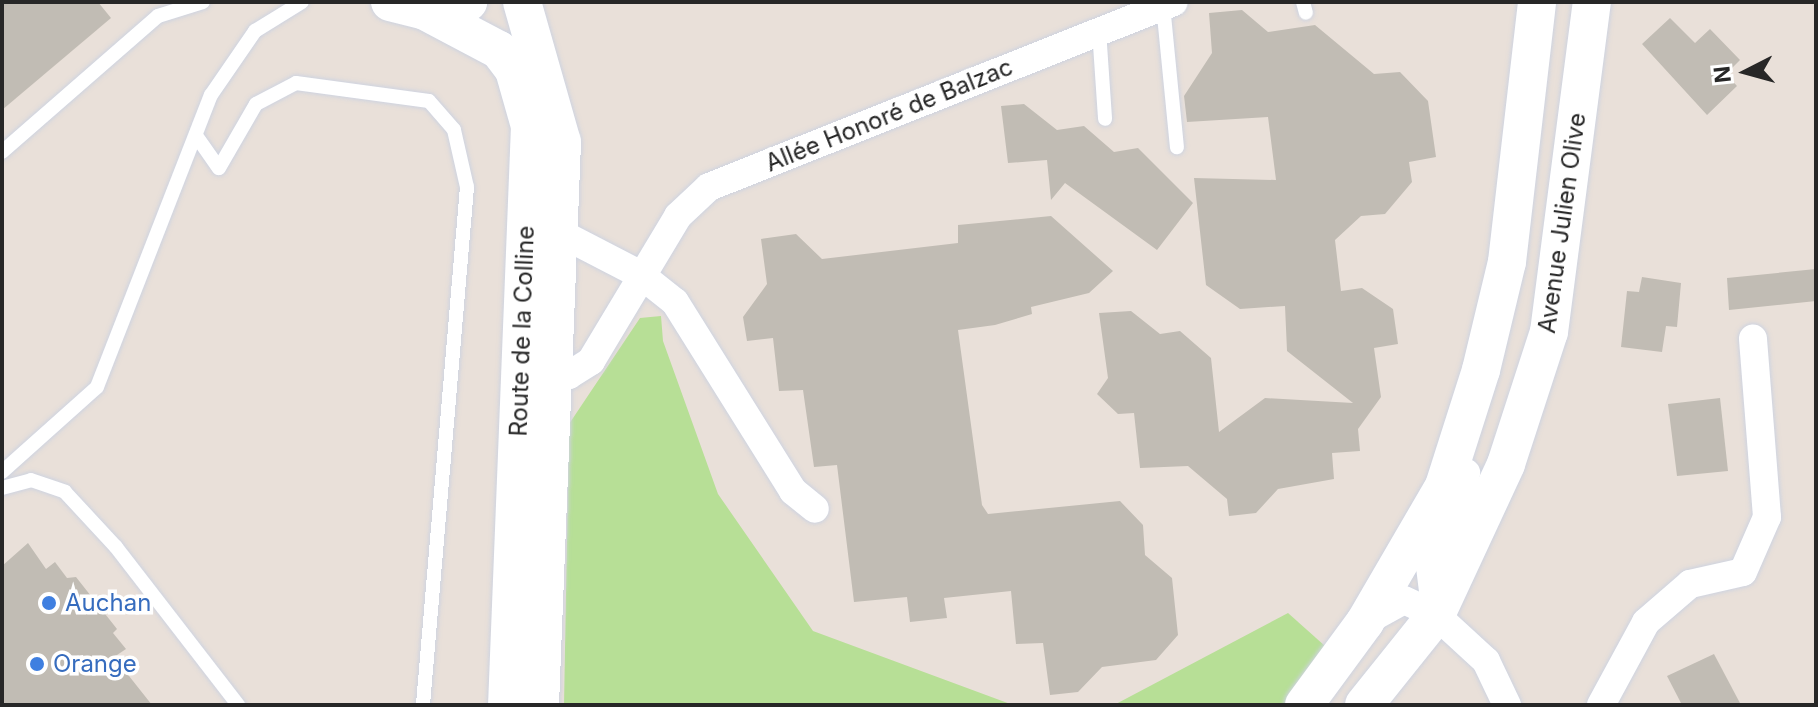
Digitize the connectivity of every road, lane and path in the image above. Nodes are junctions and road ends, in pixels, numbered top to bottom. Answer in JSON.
{"nodes":[{"id":1,"x":168,"y":2,"type":"edge"},
{"id":2,"x":203,"y":2,"type":"edge"},
{"id":3,"x":302,"y":2,"type":"edge"},
{"id":4,"x":468,"y":2,"type":"edge"},
{"id":5,"x":522,"y":2,"type":"edge"},
{"id":6,"x":1537,"y":2,"type":"edge"},
{"id":7,"x":1592,"y":2,"type":"edge"},
{"id":8,"x":1168,"y":4,"type":"edge"},
{"id":9,"x":406,"y":6,"type":"edge"},
{"id":10,"x":158,"y":16,"type":"junction"},
{"id":11,"x":1099,"y":30,"type":"junction"},
{"id":12,"x":1105,"y":119,"type":"dead end"},
{"id":13,"x":197,"y":137,"type":"junction"},
{"id":14,"x":1177,"y":147,"type":"dead end"},
{"id":15,"x":2,"y":152,"type":"edge"},
{"id":16,"x":558,"y":232,"type":"junction"},
{"id":17,"x":641,"y":275,"type":"junction"},
{"id":18,"x":1500,"y":292,"type":"junction"},
{"id":19,"x":523,"y":323,"type":"junction"},
{"id":20,"x":1753,"y":339,"type":"dead end"},
{"id":21,"x":552,"y":376,"type":"junction"},
{"id":22,"x":2,"y":472,"type":"edge"},
{"id":23,"x":2,"y":488,"type":"edge"},
{"id":24,"x":815,"y":509,"type":"dead end"},
{"id":25,"x":1436,"y":615,"type":"junction"},
{"id":26,"x":1365,"y":622,"type":"junction"},
{"id":27,"x":238,"y":705,"type":"edge"},
{"id":28,"x":423,"y":705,"type":"edge"},
{"id":29,"x":507,"y":705,"type":"edge"},
{"id":30,"x":540,"y":705,"type":"edge"},
{"id":31,"x":1304,"y":705,"type":"edge"},
{"id":32,"x":1364,"y":705,"type":"edge"},
{"id":33,"x":1507,"y":705,"type":"edge"},
{"id":34,"x":1601,"y":705,"type":"edge"}],
"edges":[{"from":1,"to":10,"type":"lane"},
{"from":2,"to":10,"type":"lane"},
{"from":3,"to":13,"type":"lane"},
{"from":4,"to":9,"type":"street"},
{"from":5,"to":16,"type":"street","name":"Route de la Colline"},
{"from":6,"to":18,"type":"street","name":"Avenue Julien Olive"},
{"from":7,"to":25,"type":"street","name":"Avenue Julien Olive"},
{"from":8,"to":11,"type":"street","name":"Allée Honoré de Balzac"},
{"from":8,"to":14,"type":"lane"},
{"from":9,"to":19,"type":"street","name":"Route de la Colline"},
{"from":10,"to":15,"type":"lane"},
{"from":11,"to":12,"type":"lane"},
{"from":11,"to":17,"type":"street","name":"Allée Honoré de Balzac"},
{"from":13,"to":22,"type":"lane"},
{"from":13,"to":28,"type":"lane"},
{"from":16,"to":17,"type":"street"},
{"from":16,"to":21,"type":"street","name":"Route de la Colline"},
{"from":17,"to":21,"type":"street","name":"Allée Honoré de Balzac"},
{"from":17,"to":24,"type":"street"},
{"from":18,"to":25,"type":"street","name":"Avenue Julien Olive"},
{"from":18,"to":26,"type":"street","name":"Avenue Julien Olive"},
{"from":19,"to":21,"type":"street"},
{"from":19,"to":29,"type":"street","name":"Route de la Colline"},
{"from":20,"to":34,"type":"street"},
{"from":21,"to":30,"type":"street","name":"Route de la Colline"},
{"from":23,"to":27,"type":"lane"},
{"from":25,"to":26,"type":"street","name":"Avenue Julien Olive"},
{"from":25,"to":32,"type":"street","name":"Avenue Julien Olive"},
{"from":25,"to":33,"type":"street"},
{"from":26,"to":31,"type":"street","name":"Avenue Julien Olive"}]}
